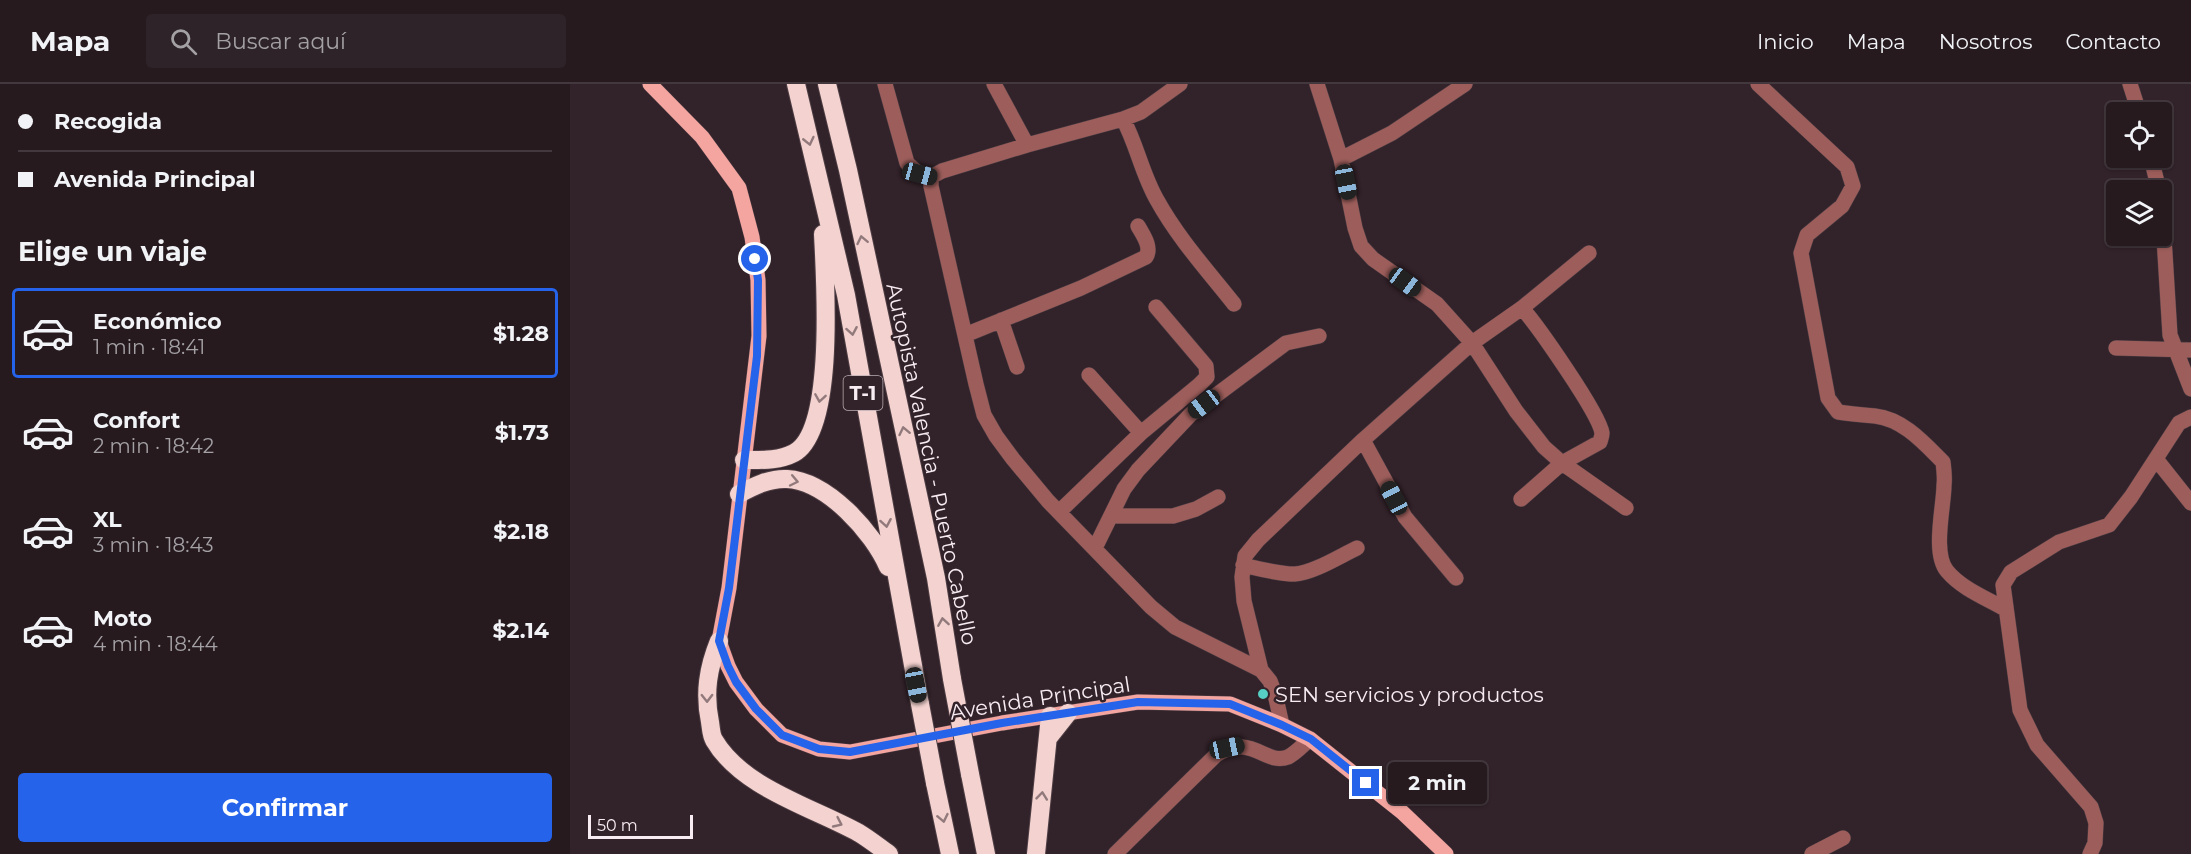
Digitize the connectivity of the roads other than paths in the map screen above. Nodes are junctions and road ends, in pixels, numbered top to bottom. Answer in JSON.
{"nodes":[{"id":1,"x":650,"y":84,"type":"edge"},
{"id":2,"x":796,"y":84,"type":"edge"},
{"id":3,"x":827,"y":84,"type":"edge"},
{"id":4,"x":885,"y":84,"type":"edge"},
{"id":5,"x":994,"y":84,"type":"edge"},
{"id":6,"x":1180,"y":84,"type":"edge"},
{"id":7,"x":1317,"y":84,"type":"edge"},
{"id":8,"x":1465,"y":84,"type":"edge"},
{"id":9,"x":1758,"y":84,"type":"edge"},
{"id":10,"x":2130,"y":84,"type":"edge"},
{"id":11,"x":2136,"y":102,"type":"edge"},
{"id":12,"x":1123,"y":119,"type":"junction"},
{"id":13,"x":1027,"y":145,"type":"junction"},
{"id":14,"x":1341,"y":159,"type":"junction"},
{"id":15,"x":931,"y":177,"type":"junction"},
{"id":16,"x":821,"y":193,"type":"junction"},
{"id":17,"x":1138,"y":226,"type":"dead end"},
{"id":18,"x":2166,"y":246,"type":"edge"},
{"id":19,"x":1589,"y":253,"type":"dead end"},
{"id":20,"x":1234,"y":304,"type":"dead end"},
{"id":21,"x":1156,"y":307,"type":"dead end"},
{"id":22,"x":1522,"y":308,"type":"junction"},
{"id":23,"x":1001,"y":320,"type":"junction"},
{"id":24,"x":964,"y":335,"type":"junction"},
{"id":25,"x":1319,"y":336,"type":"dead end"},
{"id":26,"x":1472,"y":343,"type":"junction"},
{"id":27,"x":2116,"y":348,"type":"dead end"},
{"id":28,"x":2175,"y":349,"type":"junction"},
{"id":29,"x":2191,"y":350,"type":"edge"},
{"id":30,"x":1017,"y":367,"type":"dead end"},
{"id":31,"x":1089,"y":375,"type":"dead end"},
{"id":32,"x":2191,"y":388,"type":"edge"},
{"id":33,"x":2191,"y":417,"type":"edge"},
{"id":34,"x":1141,"y":433,"type":"junction"},
{"id":35,"x":1363,"y":440,"type":"junction"},
{"id":36,"x":2156,"y":459,"type":"junction"},
{"id":37,"x":744,"y":460,"type":"junction"},
{"id":38,"x":1562,"y":464,"type":"junction"},
{"id":39,"x":739,"y":494,"type":"junction"},
{"id":40,"x":1218,"y":497,"type":"dead end"},
{"id":41,"x":1521,"y":499,"type":"dead end"},
{"id":42,"x":2191,"y":503,"type":"edge"},
{"id":43,"x":1626,"y":508,"type":"dead end"},
{"id":44,"x":1059,"y":512,"type":"junction"},
{"id":45,"x":1112,"y":516,"type":"junction"},
{"id":46,"x":1095,"y":548,"type":"junction"},
{"id":47,"x":1357,"y":548,"type":"dead end"},
{"id":48,"x":1243,"y":565,"type":"junction"},
{"id":49,"x":1456,"y":578,"type":"dead end"},
{"id":50,"x":901,"y":607,"type":"junction"},
{"id":51,"x":2006,"y":609,"type":"junction"},
{"id":52,"x":719,"y":641,"type":"junction"},
{"id":53,"x":1261,"y":670,"type":"junction"},
{"id":54,"x":1059,"y":714,"type":"junction"},
{"id":55,"x":1282,"y":725,"type":"junction"},
{"id":56,"x":1311,"y":739,"type":"junction"},
{"id":57,"x":1843,"y":838,"type":"dead end"},
{"id":58,"x":889,"y":854,"type":"edge"},
{"id":59,"x":950,"y":854,"type":"edge"},
{"id":60,"x":986,"y":854,"type":"edge"},
{"id":61,"x":1036,"y":854,"type":"edge"},
{"id":62,"x":1115,"y":854,"type":"edge"},
{"id":63,"x":1446,"y":854,"type":"edge"},
{"id":64,"x":1812,"y":854,"type":"edge"},
{"id":65,"x":2090,"y":854,"type":"edge"}],
"edges":[{"from":1,"to":37,"type":"main road"},
{"from":2,"to":16,"type":"highway","number":"T-1","one_way":true},
{"from":60,"to":3,"type":"highway","name":"Autopista Valencia - Puerto Cabello","number":"T-1","one_way":true,"bridge":true},
{"from":4,"to":15,"type":"street"},
{"from":5,"to":13,"type":"street"},
{"from":6,"to":12,"type":"street"},
{"from":7,"to":14,"type":"street"},
{"from":8,"to":14,"type":"street"},
{"from":9,"to":51,"type":"street"},
{"from":10,"to":11,"type":"street"},
{"from":12,"to":13,"type":"street"},
{"from":12,"to":20,"type":"street"},
{"from":13,"to":15,"type":"street"},
{"from":14,"to":26,"type":"street"},
{"from":15,"to":24,"type":"street"},
{"from":16,"to":37,"type":"highway","one_way":true},
{"from":16,"to":50,"type":"highway","number":"T-1","one_way":true},
{"from":17,"to":23,"type":"street"},
{"from":18,"to":28,"type":"street"},
{"from":19,"to":22,"type":"street"},
{"from":21,"to":34,"type":"street"},
{"from":22,"to":26,"type":"street"},
{"from":22,"to":38,"type":"street"},
{"from":23,"to":24,"type":"street"},
{"from":23,"to":30,"type":"street"},
{"from":24,"to":44,"type":"street"},
{"from":25,"to":45,"type":"street"},
{"from":26,"to":35,"type":"street"},
{"from":26,"to":38,"type":"street"},
{"from":27,"to":28,"type":"street"},
{"from":28,"to":29,"type":"street"},
{"from":28,"to":32,"type":"street"},
{"from":31,"to":34,"type":"street"},
{"from":33,"to":36,"type":"street"},
{"from":34,"to":44,"type":"street"},
{"from":35,"to":48,"type":"street"},
{"from":35,"to":49,"type":"street"},
{"from":36,"to":42,"type":"street"},
{"from":36,"to":51,"type":"street"},
{"from":37,"to":39,"type":"main road"},
{"from":38,"to":41,"type":"street"},
{"from":38,"to":43,"type":"street"},
{"from":39,"to":50,"type":"highway","one_way":true},
{"from":39,"to":52,"type":"main road"},
{"from":40,"to":45,"type":"street"},
{"from":44,"to":46,"type":"street"},
{"from":45,"to":46,"type":"street"},
{"from":46,"to":53,"type":"street"},
{"from":47,"to":48,"type":"street"},
{"from":48,"to":53,"type":"street"},
{"from":50,"to":59,"type":"highway","number":"T-1","one_way":true,"bridge":true},
{"from":51,"to":65,"type":"street"},
{"from":52,"to":54,"type":"main road","name":"Avenida Principal"},
{"from":52,"to":58,"type":"highway","one_way":true},
{"from":53,"to":55,"type":"street"},
{"from":54,"to":55,"type":"main road","name":"Avenida Principal"},
{"from":61,"to":54,"type":"highway","one_way":true},
{"from":55,"to":56,"type":"main road","name":"Avenida Principal"},
{"from":56,"to":62,"type":"street"},
{"from":56,"to":63,"type":"main road","name":"Avenida Principal"},
{"from":57,"to":64,"type":"street"}]}
